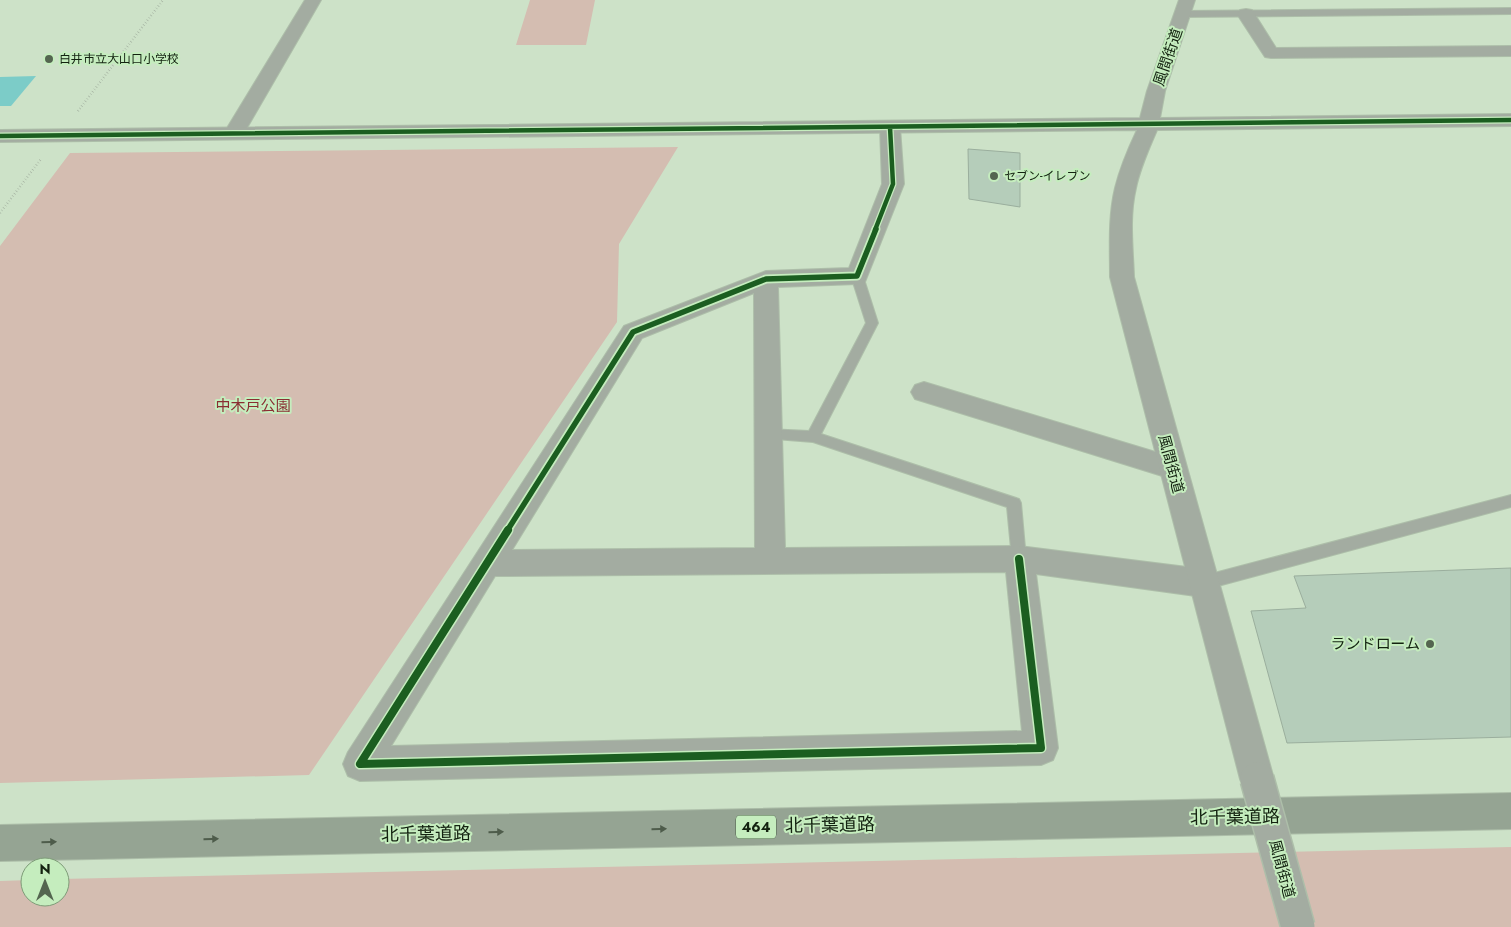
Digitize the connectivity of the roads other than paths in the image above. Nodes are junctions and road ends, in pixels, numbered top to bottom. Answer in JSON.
{"nodes":[{"id":1,"x":313,"y":0,"type":"edge"},
{"id":2,"x":1185,"y":7,"type":"edge"},
{"id":3,"x":1511,"y":10,"type":"edge"},
{"id":4,"x":1246,"y":14,"type":"junction"},
{"id":5,"x":1511,"y":51,"type":"edge"},
{"id":6,"x":1511,"y":120,"type":"edge"},
{"id":7,"x":1149,"y":124,"type":"junction"},
{"id":8,"x":890,"y":127,"type":"junction"},
{"id":9,"x":234,"y":133,"type":"junction"},
{"id":10,"x":0,"y":136,"type":"edge"},
{"id":11,"x":857,"y":276,"type":"junction"},
{"id":12,"x":766,"y":279,"type":"junction"},
{"id":13,"x":924,"y":392,"type":"dead end"},
{"id":14,"x":767,"y":434,"type":"junction"},
{"id":15,"x":813,"y":437,"type":"junction"},
{"id":16,"x":1172,"y":468,"type":"junction"},
{"id":17,"x":1511,"y":501,"type":"edge"},
{"id":18,"x":1019,"y":560,"type":"junction"},
{"id":19,"x":770,"y":562,"type":"junction"},
{"id":20,"x":487,"y":563,"type":"junction"},
{"id":21,"x":1203,"y":583,"type":"junction"},
{"id":22,"x":1511,"y":811,"type":"edge"},
{"id":23,"x":0,"y":843,"type":"edge"},
{"id":24,"x":1298,"y":927,"type":"edge"}],
"edges":[{"from":1,"to":9,"type":"street"},
{"from":2,"to":4,"type":"lane"},
{"from":2,"to":7,"type":"street","name":"風間街道"},
{"from":3,"to":4,"type":"lane"},
{"from":4,"to":5,"type":"street"},
{"from":6,"to":7,"type":"street"},
{"from":7,"to":8,"type":"street"},
{"from":7,"to":16,"type":"street","name":"風間街道"},
{"from":8,"to":9,"type":"street"},
{"from":8,"to":11,"type":"street"},
{"from":9,"to":10,"type":"street"},
{"from":11,"to":12,"type":"street"},
{"from":11,"to":15,"type":"lane"},
{"from":12,"to":14,"type":"street"},
{"from":12,"to":20,"type":"street"},
{"from":13,"to":16,"type":"street"},
{"from":14,"to":15,"type":"lane"},
{"from":14,"to":19,"type":"street"},
{"from":15,"to":18,"type":"lane"},
{"from":16,"to":21,"type":"street","name":"風間街道"},
{"from":17,"to":21,"type":"lane"},
{"from":18,"to":19,"type":"street"},
{"from":18,"to":20,"type":"street"},
{"from":18,"to":21,"type":"street"},
{"from":19,"to":20,"type":"street"},
{"from":21,"to":24,"type":"street","name":"風間街道","bridge":true},
{"from":23,"to":22,"type":"highway","name":"北千葉道路","number":"464","one_way":true}]}
